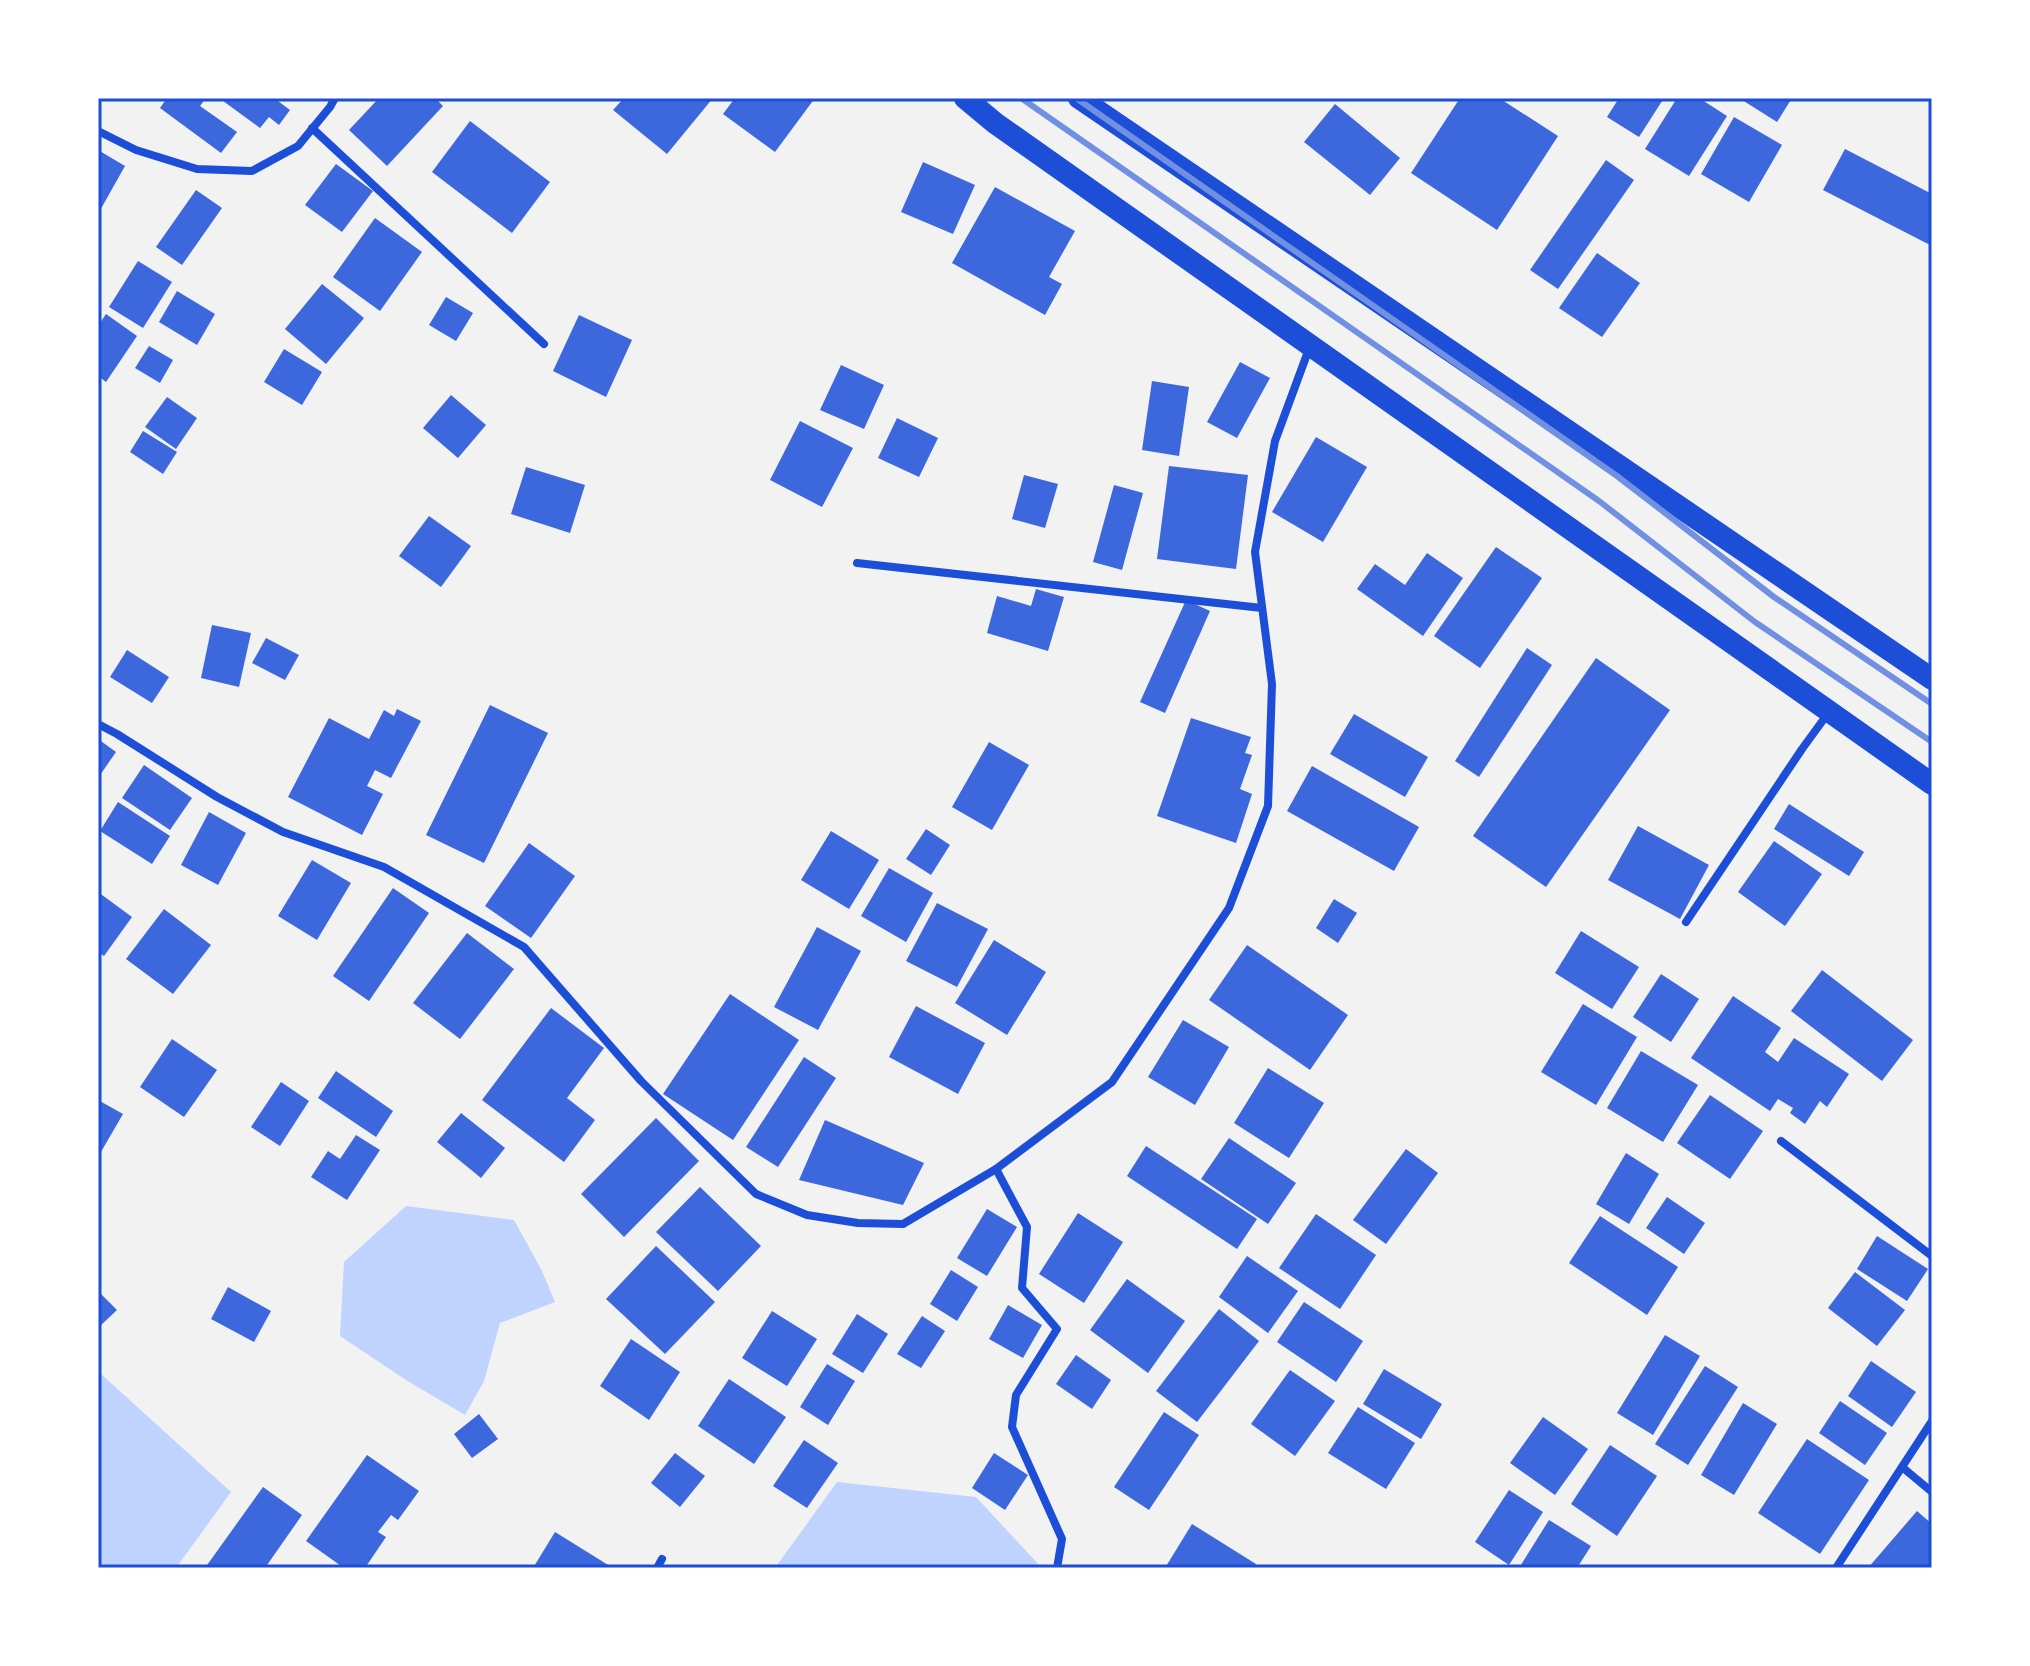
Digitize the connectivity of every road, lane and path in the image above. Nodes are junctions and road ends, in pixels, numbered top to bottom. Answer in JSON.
{"nodes":[{"id":1,"x":335,"y":98,"type":"edge"},
{"id":2,"x":965,"y":98,"type":"edge"},
{"id":3,"x":1079,"y":98,"type":"edge"},
{"id":4,"x":312,"y":128,"type":"junction"},
{"id":5,"x":98,"y":131,"type":"edge"},
{"id":6,"x":544,"y":344,"type":"dead end"},
{"id":7,"x":1310,"y":345,"type":"junction"},
{"id":8,"x":857,"y":563,"type":"dead end"},
{"id":9,"x":1262,"y":608,"type":"junction"},
{"id":10,"x":1932,"y":679,"type":"edge"},
{"id":11,"x":1830,"y":712,"type":"junction"},
{"id":12,"x":98,"y":724,"type":"edge"},
{"id":13,"x":1932,"y":784,"type":"edge"},
{"id":14,"x":1686,"y":922,"type":"dead end"},
{"id":15,"x":1781,"y":1141,"type":"dead end"},
{"id":16,"x":996,"y":1169,"type":"junction"},
{"id":17,"x":1932,"y":1256,"type":"edge"},
{"id":18,"x":1932,"y":1421,"type":"edge"},
{"id":19,"x":1902,"y":1467,"type":"junction"},
{"id":20,"x":1932,"y":1492,"type":"edge"},
{"id":21,"x":1057,"y":1568,"type":"edge"},
{"id":22,"x":1836,"y":1568,"type":"edge"}],
"edges":[{"from":1,"to":4,"type":"street"},
{"from":2,"to":7,"type":"highway"},
{"from":3,"to":10,"type":"highway"},
{"from":4,"to":5,"type":"street"},
{"from":4,"to":6,"type":"street"},
{"from":7,"to":9,"type":"street"},
{"from":7,"to":11,"type":"highway"},
{"from":8,"to":9,"type":"street"},
{"from":9,"to":16,"type":"street"},
{"from":11,"to":13,"type":"highway"},
{"from":11,"to":14,"type":"street"},
{"from":12,"to":16,"type":"street"},
{"from":15,"to":17,"type":"street"},
{"from":16,"to":21,"type":"street"},
{"from":18,"to":19,"type":"street"},
{"from":19,"to":20,"type":"street"},
{"from":19,"to":22,"type":"street"}]}
